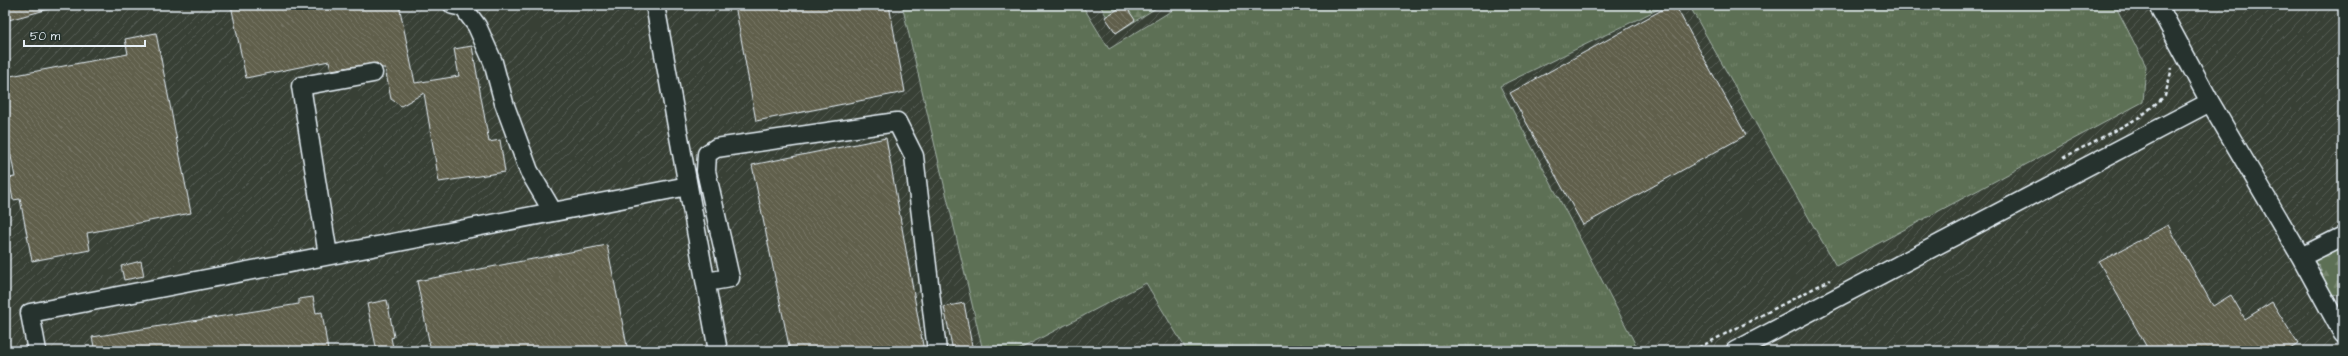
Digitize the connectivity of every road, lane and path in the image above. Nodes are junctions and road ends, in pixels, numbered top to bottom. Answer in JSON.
{"nodes":[{"id":1,"x":453,"y":5,"type":"edge"},
{"id":2,"x":655,"y":5,"type":"edge"},
{"id":3,"x":2158,"y":5,"type":"edge"},
{"id":4,"x":2169,"y":62,"type":"dead end"},
{"id":5,"x":373,"y":73,"type":"dead end"},
{"id":6,"x":2210,"y":102,"type":"junction"},
{"id":7,"x":2058,"y":160,"type":"dead end"},
{"id":8,"x":688,"y":186,"type":"junction"},
{"id":9,"x":553,"y":212,"type":"junction"},
{"id":10,"x":2343,"y":236,"type":"edge"},
{"id":11,"x":328,"y":255,"type":"junction"},
{"id":12,"x":2302,"y":257,"type":"junction"},
{"id":13,"x":1831,"y":280,"type":"dead end"},
{"id":14,"x":706,"y":282,"type":"junction"},
{"id":15,"x":2343,"y":334,"type":"edge"},
{"id":16,"x":37,"y":351,"type":"edge"},
{"id":17,"x":718,"y":351,"type":"edge"},
{"id":18,"x":937,"y":351,"type":"edge"},
{"id":19,"x":1692,"y":351,"type":"edge"},
{"id":20,"x":1735,"y":351,"type":"edge"}],
"edges":[{"from":1,"to":9,"type":"street"},
{"from":2,"to":8,"type":"street"},
{"from":3,"to":6,"type":"street"},
{"from":4,"to":7,"type":"path"},
{"from":5,"to":11,"type":"street"},
{"from":6,"to":12,"type":"street"},
{"from":6,"to":20,"type":"street"},
{"from":8,"to":9,"type":"street"},
{"from":8,"to":14,"type":"street"},
{"from":9,"to":11,"type":"street"},
{"from":10,"to":12,"type":"street"},
{"from":11,"to":16,"type":"street"},
{"from":12,"to":15,"type":"street"},
{"from":13,"to":19,"type":"path"},
{"from":14,"to":17,"type":"street"},
{"from":14,"to":18,"type":"street"}]}
